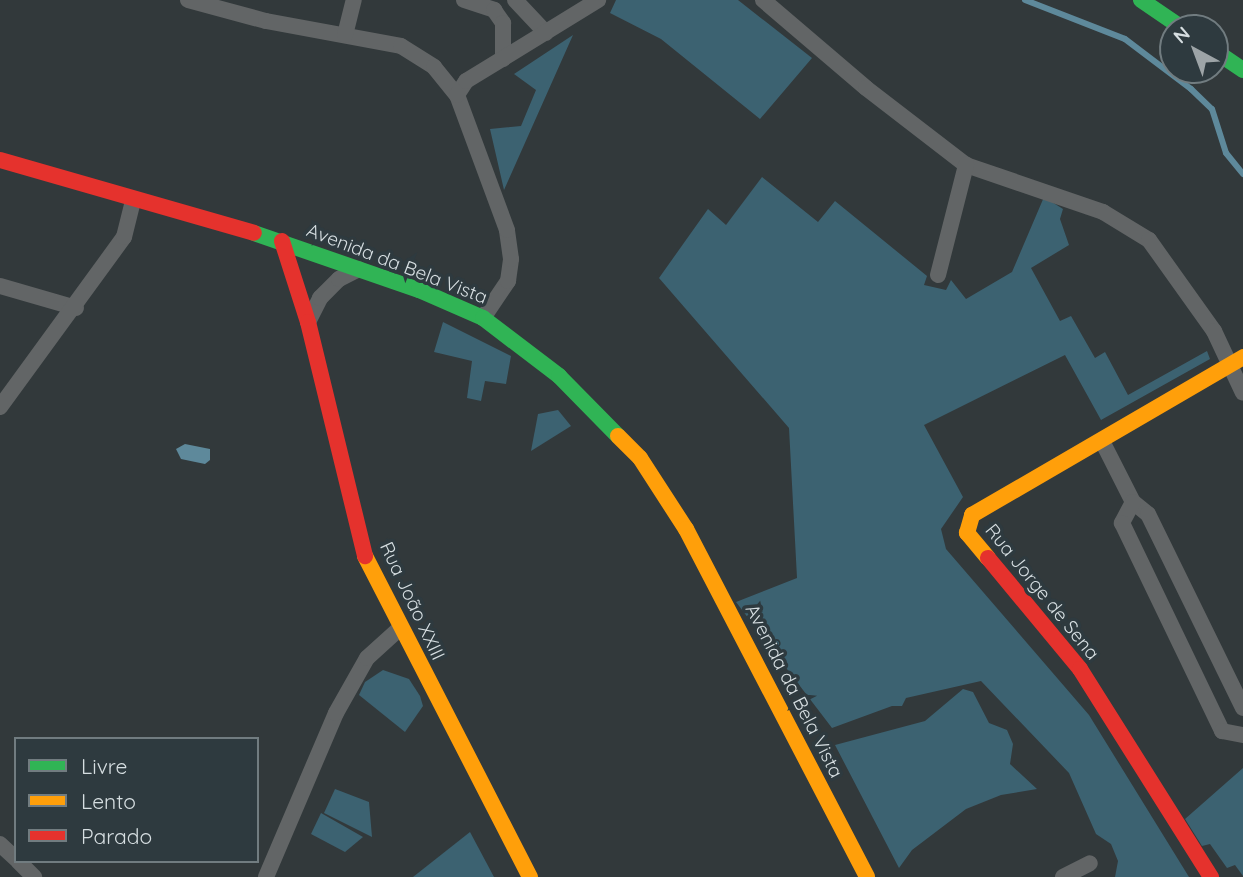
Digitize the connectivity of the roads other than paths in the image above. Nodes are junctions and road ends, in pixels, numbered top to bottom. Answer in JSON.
{"nodes":[{"id":1,"x":188,"y":0,"type":"edge"},
{"id":2,"x":354,"y":0,"type":"edge"},
{"id":3,"x":464,"y":0,"type":"edge"},
{"id":4,"x":515,"y":0,"type":"edge"},
{"id":5,"x":598,"y":0,"type":"edge"},
{"id":6,"x":763,"y":0,"type":"edge"},
{"id":7,"x":1141,"y":0,"type":"edge"},
{"id":8,"x":1162,"y":14,"type":"edge"},
{"id":9,"x":547,"y":33,"type":"junction"},
{"id":10,"x":345,"y":35,"type":"junction"},
{"id":11,"x":503,"y":59,"type":"junction"},
{"id":12,"x":457,"y":95,"type":"junction"},
{"id":13,"x":0,"y":160,"type":"edge"},
{"id":14,"x":966,"y":164,"type":"junction"},
{"id":15,"x":133,"y":201,"type":"junction"},
{"id":16,"x":282,"y":241,"type":"junction"},
{"id":17,"x":359,"y":269,"type":"junction"},
{"id":18,"x":938,"y":275,"type":"dead end"},
{"id":19,"x":0,"y":286,"type":"edge"},
{"id":20,"x":76,"y":308,"type":"junction"},
{"id":21,"x":483,"y":318,"type":"junction"},
{"id":22,"x":308,"y":323,"type":"junction"},
{"id":23,"x":1238,"y":360,"type":"edge"},
{"id":24,"x":1243,"y":393,"type":"edge"},
{"id":25,"x":0,"y":407,"type":"edge"},
{"id":26,"x":1102,"y":440,"type":"junction"},
{"id":27,"x":1133,"y":502,"type":"junction"},
{"id":28,"x":399,"y":629,"type":"junction"},
{"id":29,"x":1243,"y":708,"type":"edge"},
{"id":30,"x":1243,"y":735,"type":"edge"},
{"id":31,"x":0,"y":844,"type":"edge"},
{"id":32,"x":14,"y":857,"type":"edge"},
{"id":33,"x":20,"y":863,"type":"edge"},
{"id":34,"x":1090,"y":863,"type":"dead end"},
{"id":35,"x":34,"y":877,"type":"edge"},
{"id":36,"x":266,"y":877,"type":"edge"},
{"id":37,"x":530,"y":877,"type":"edge"},
{"id":38,"x":867,"y":877,"type":"edge"},
{"id":39,"x":1063,"y":877,"type":"edge"},
{"id":40,"x":1211,"y":877,"type":"edge"}],
"edges":[{"from":1,"to":10,"type":"street"},
{"from":2,"to":10,"type":"street"},
{"from":3,"to":11,"type":"street"},
{"from":4,"to":9,"type":"street"},
{"from":5,"to":9,"type":"street"},
{"from":6,"to":14,"type":"street"},
{"from":7,"to":8,"type":"street"},
{"from":9,"to":11,"type":"street"},
{"from":10,"to":12,"type":"street"},
{"from":11,"to":12,"type":"street"},
{"from":12,"to":21,"type":"street"},
{"from":13,"to":15,"type":"street","name":"Avenida da Bela Vista"},
{"from":14,"to":18,"type":"street"},
{"from":14,"to":23,"type":"street"},
{"from":15,"to":16,"type":"street","name":"Avenida da Bela Vista"},
{"from":15,"to":20,"type":"street"},
{"from":16,"to":17,"type":"street","name":"Avenida da Bela Vista"},
{"from":16,"to":22,"type":"street","name":"Rua João XXIII"},
{"from":17,"to":21,"type":"street","name":"Avenida da Bela Vista"},
{"from":17,"to":22,"type":"street"},
{"from":19,"to":20,"type":"street"},
{"from":20,"to":25,"type":"street"},
{"from":21,"to":38,"type":"street","name":"Avenida da Bela Vista"},
{"from":22,"to":28,"type":"street","name":"Rua João XXIII"},
{"from":23,"to":24,"type":"street"},
{"from":23,"to":26,"type":"street","name":"Rua Jorge de Sena"},
{"from":26,"to":27,"type":"street"},
{"from":26,"to":40,"type":"street","name":"Rua Jorge de Sena"},
{"from":27,"to":29,"type":"street"},
{"from":27,"to":30,"type":"street"},
{"from":28,"to":36,"type":"street"},
{"from":28,"to":37,"type":"street","name":"Rua João XXIII"},
{"from":31,"to":32,"type":"street"},
{"from":33,"to":35,"type":"street"},
{"from":34,"to":39,"type":"street"}]}
